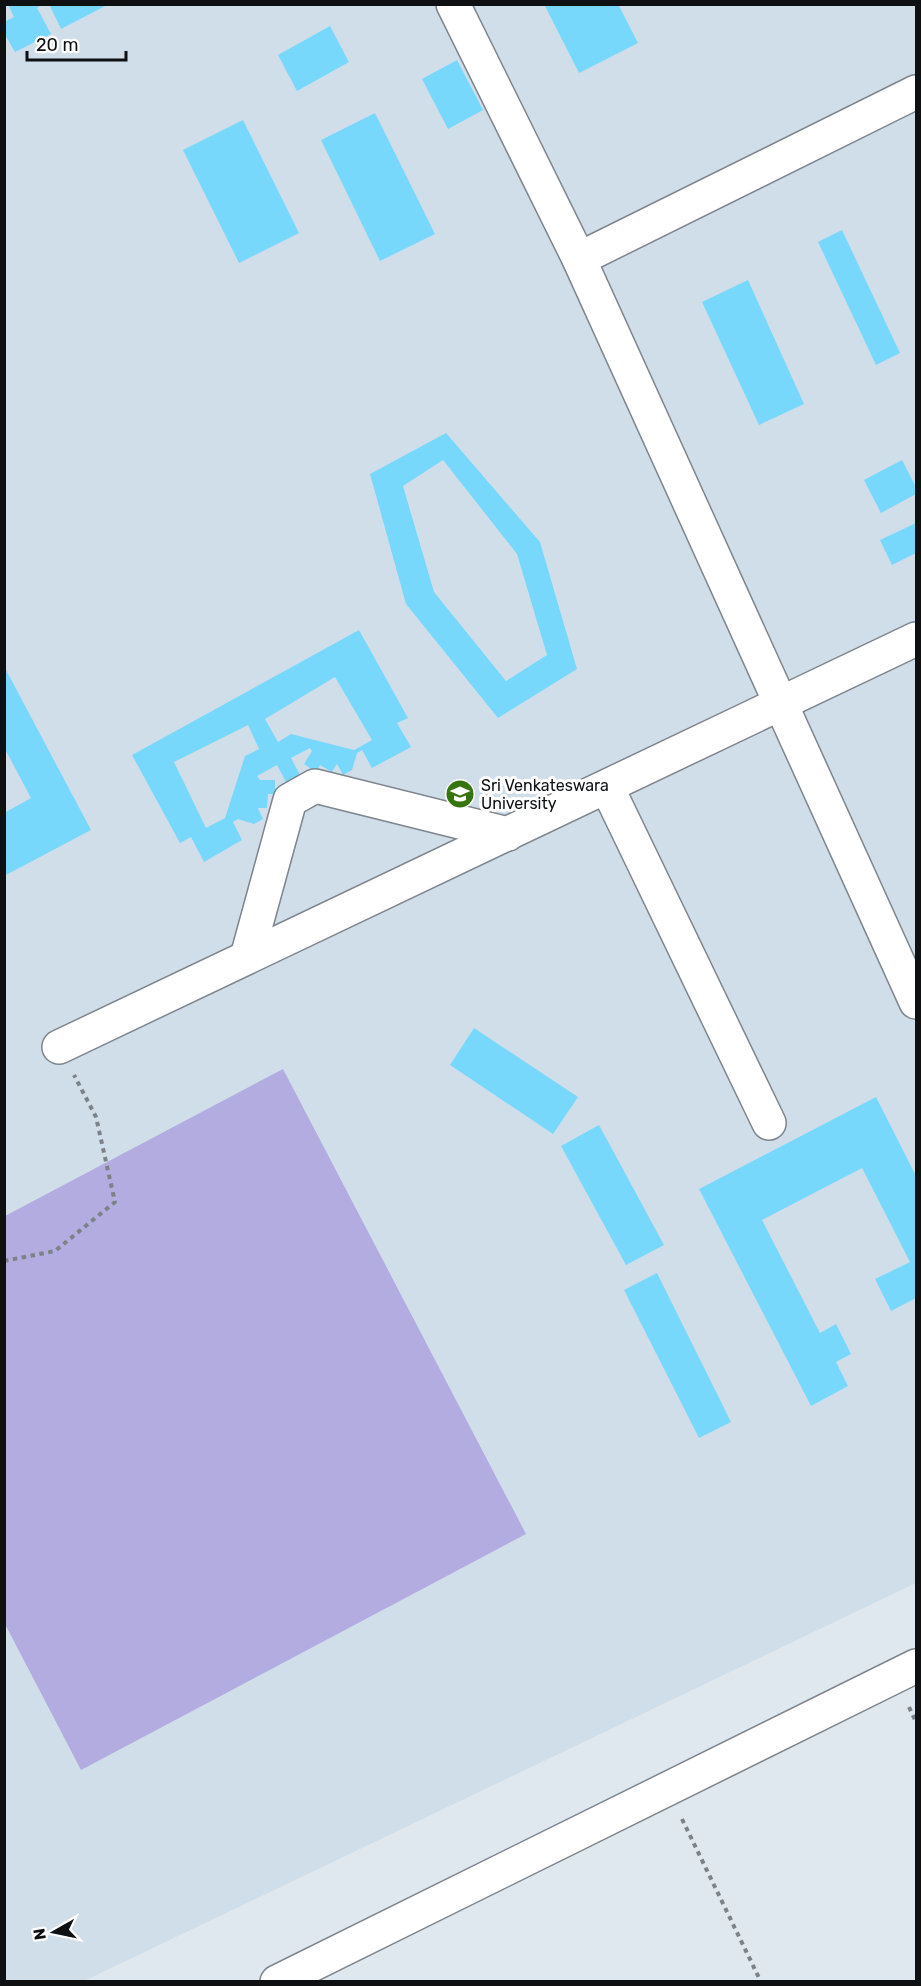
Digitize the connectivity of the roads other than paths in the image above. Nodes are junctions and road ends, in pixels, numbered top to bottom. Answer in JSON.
{"nodes":[{"id":1,"x":453,"y":4,"type":"edge"},
{"id":2,"x":916,"y":92,"type":"edge"},
{"id":3,"x":579,"y":259,"type":"junction"},
{"id":4,"x":916,"y":639,"type":"edge"},
{"id":5,"x":781,"y":704,"type":"junction"},
{"id":6,"x":607,"y":787,"type":"junction"},
{"id":7,"x":508,"y":834,"type":"junction"},
{"id":8,"x":247,"y":957,"type":"junction"},
{"id":9,"x":916,"y":1002,"type":"edge"},
{"id":10,"x":59,"y":1047,"type":"road end"},
{"id":11,"x":770,"y":1123,"type":"dead end"},
{"id":12,"x":916,"y":1666,"type":"edge"},
{"id":13,"x":277,"y":1982,"type":"edge"}],
"edges":[{"from":1,"to":3,"type":"street"},
{"from":2,"to":3,"type":"street"},
{"from":3,"to":5,"type":"street"},
{"from":4,"to":5,"type":"street"},
{"from":5,"to":6,"type":"street"},
{"from":5,"to":9,"type":"street"},
{"from":6,"to":7,"type":"street"},
{"from":6,"to":11,"type":"street"},
{"from":7,"to":8,"type":"street"},
{"from":7,"to":8,"type":"street"},
{"from":8,"to":10,"type":"street"},
{"from":12,"to":13,"type":"street"}]}
